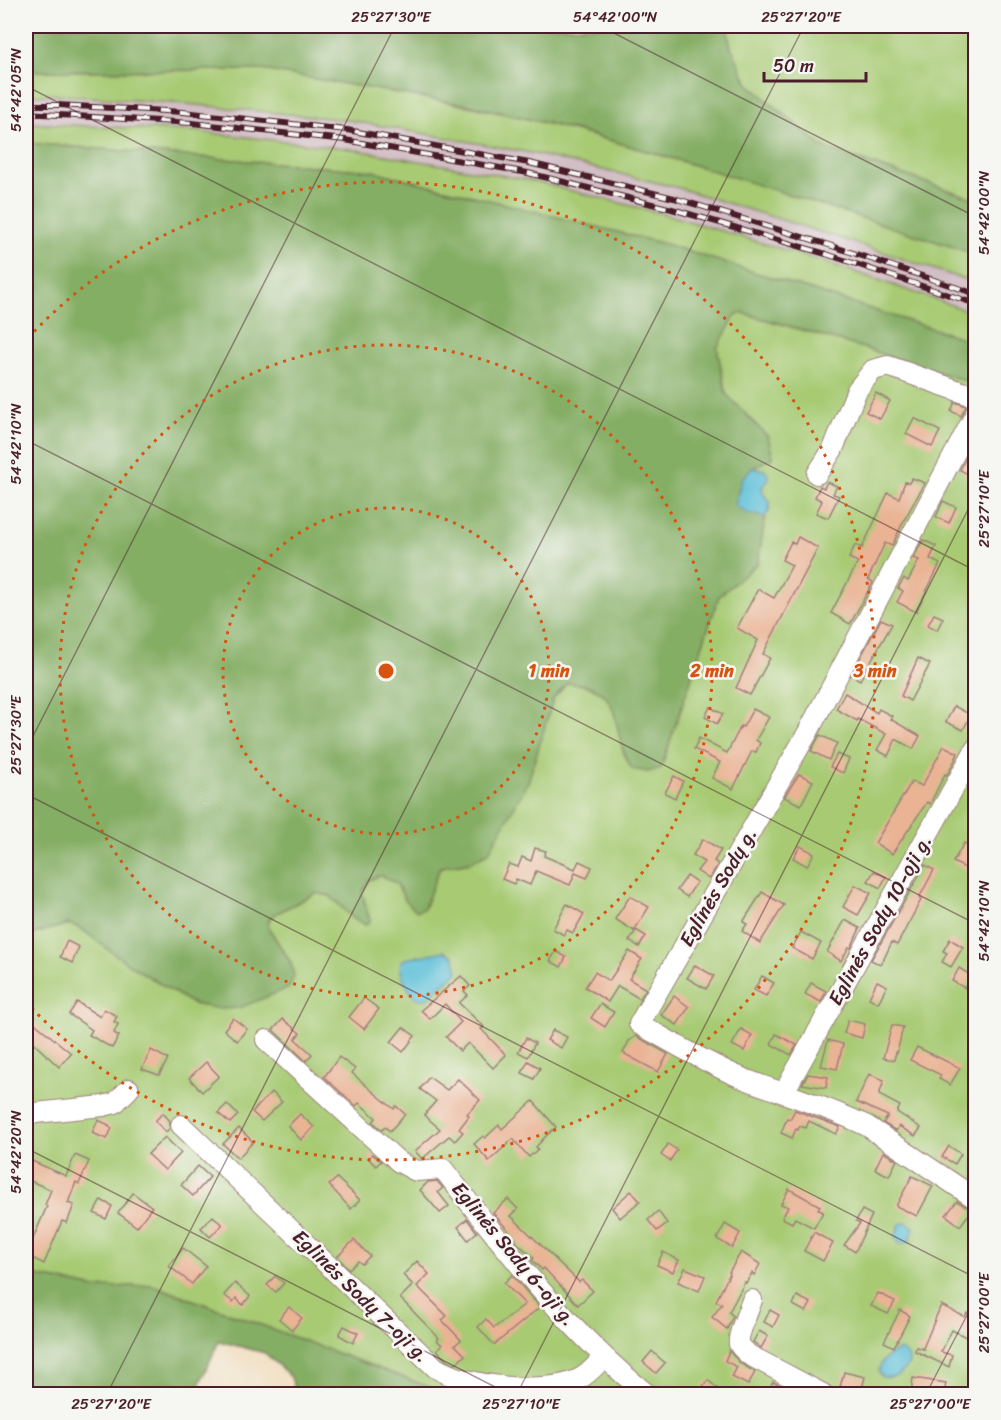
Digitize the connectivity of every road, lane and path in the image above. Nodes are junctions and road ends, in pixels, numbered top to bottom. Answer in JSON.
{"nodes":[{"id":1,"x":975,"y":397,"type":"edge"},
{"id":2,"x":975,"y":413,"type":"edge"},
{"id":3,"x":817,"y":474,"type":"dead end"},
{"id":4,"x":975,"y":748,"type":"edge"},
{"id":5,"x":266,"y":1040,"type":"dead end"},
{"id":6,"x":129,"y":1089,"type":"dead end"},
{"id":7,"x":784,"y":1092,"type":"junction"},
{"id":8,"x":26,"y":1114,"type":"edge"},
{"id":9,"x":181,"y":1125,"type":"dead end"},
{"id":10,"x":975,"y":1199,"type":"edge"},
{"id":11,"x":752,"y":1300,"type":"dead end"},
{"id":12,"x":603,"y":1358,"type":"junction"},
{"id":13,"x":647,"y":1395,"type":"edge"},
{"id":14,"x":823,"y":1395,"type":"edge"}],
"edges":[{"from":1,"to":3,"type":"street"},
{"from":2,"to":7,"type":"street","name":"Eglinės Sodų g."},
{"from":4,"to":7,"type":"street","name":"Eglinės Sodų 10-oji g."},
{"from":5,"to":12,"type":"street","name":"Eglinės Sodų 6-oji g."},
{"from":6,"to":8,"type":"street"},
{"from":7,"to":10,"type":"street","name":"Eglinės Sodų g."},
{"from":9,"to":12,"type":"street","name":"Eglinės Sodų 7-oji g."},
{"from":11,"to":14,"type":"street"},
{"from":12,"to":13,"type":"street","name":"Eglinės Sodų 6-oji g."}]}
